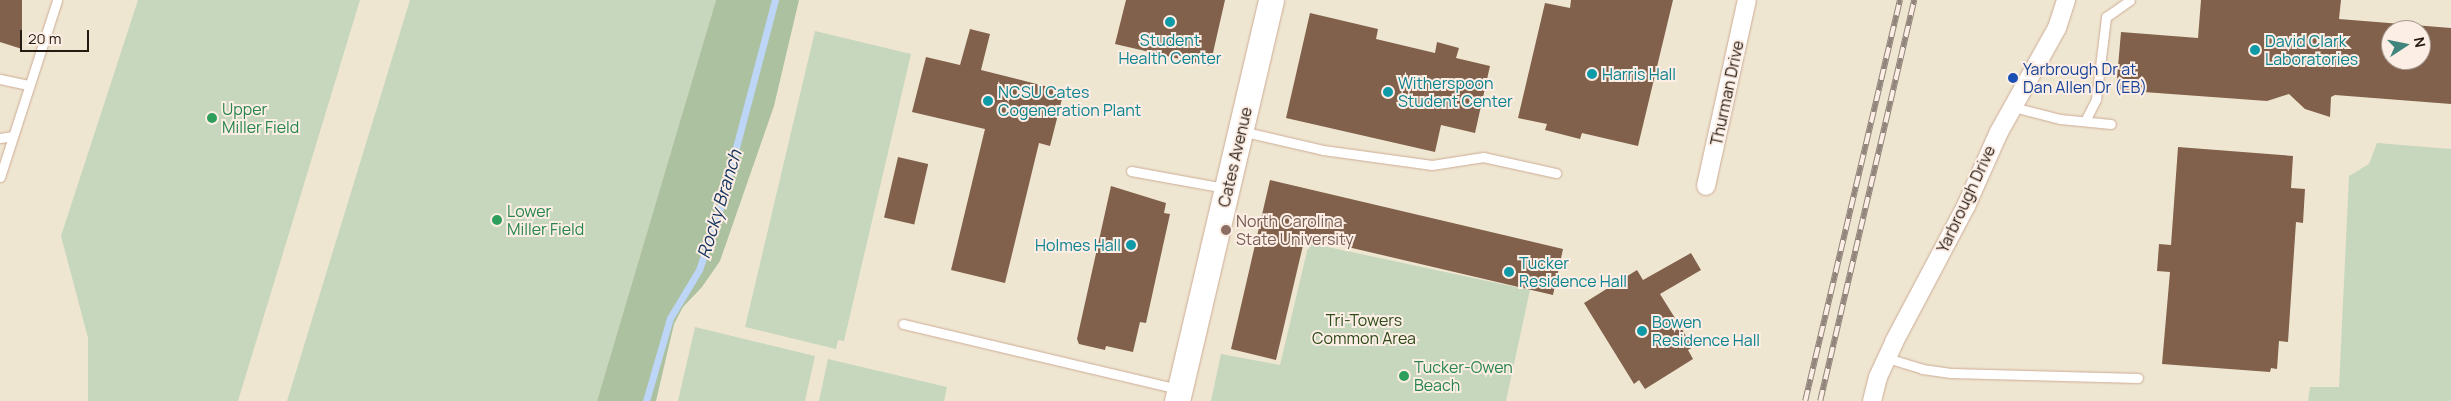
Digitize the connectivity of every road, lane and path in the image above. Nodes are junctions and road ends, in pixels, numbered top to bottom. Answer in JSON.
{"nodes":[{"id":1,"x":57,"y":0,"type":"edge"},
{"id":2,"x":1271,"y":0,"type":"edge"},
{"id":3,"x":1747,"y":0,"type":"edge"},
{"id":4,"x":2066,"y":0,"type":"edge"},
{"id":5,"x":2130,"y":0,"type":"edge"},
{"id":6,"x":0,"y":79,"type":"edge"},
{"id":7,"x":29,"y":85,"type":"junction"},
{"id":8,"x":2013,"y":107,"type":"junction"},
{"id":9,"x":2085,"y":121,"type":"junction"},
{"id":10,"x":2111,"y":124,"type":"dead end"},
{"id":11,"x":1241,"y":131,"type":"junction"},
{"id":12,"x":13,"y":136,"type":"junction"},
{"id":13,"x":0,"y":138,"type":"edge"},
{"id":14,"x":2,"y":166,"type":"edge"},
{"id":15,"x":1131,"y":171,"type":"dead end"},
{"id":16,"x":1556,"y":174,"type":"dead end"},
{"id":17,"x":0,"y":178,"type":"edge"},
{"id":18,"x":1706,"y":186,"type":"dead end"},
{"id":19,"x":1227,"y":188,"type":"junction"},
{"id":20,"x":903,"y":324,"type":"dead end"},
{"id":21,"x":1887,"y":358,"type":"junction"},
{"id":22,"x":2138,"y":378,"type":"dead end"},
{"id":23,"x":1179,"y":395,"type":"edge"},
{"id":24,"x":1872,"y":401,"type":"edge"}],
"edges":[{"from":1,"to":7,"type":"lane"},
{"from":2,"to":11,"type":"street","name":"Cates Avenue"},
{"from":3,"to":18,"type":"street","name":"Thurman Drive"},
{"from":4,"to":8,"type":"street","name":"Yarbrough Drive"},
{"from":5,"to":9,"type":"lane"},
{"from":6,"to":7,"type":"lane"},
{"from":7,"to":12,"type":"lane"},
{"from":8,"to":9,"type":"lane"},
{"from":8,"to":21,"type":"street","name":"Yarbrough Drive"},
{"from":9,"to":10,"type":"lane"},
{"from":11,"to":16,"type":"lane"},
{"from":11,"to":19,"type":"street","name":"Cates Avenue"},
{"from":12,"to":13,"type":"lane"},
{"from":12,"to":14,"type":"lane"},
{"from":14,"to":17,"type":"lane"},
{"from":15,"to":19,"type":"lane"},
{"from":19,"to":23,"type":"street","name":"Cates Avenue"},
{"from":20,"to":23,"type":"lane"},
{"from":21,"to":22,"type":"lane"},
{"from":21,"to":24,"type":"street","name":"Yarbrough Drive"}]}
